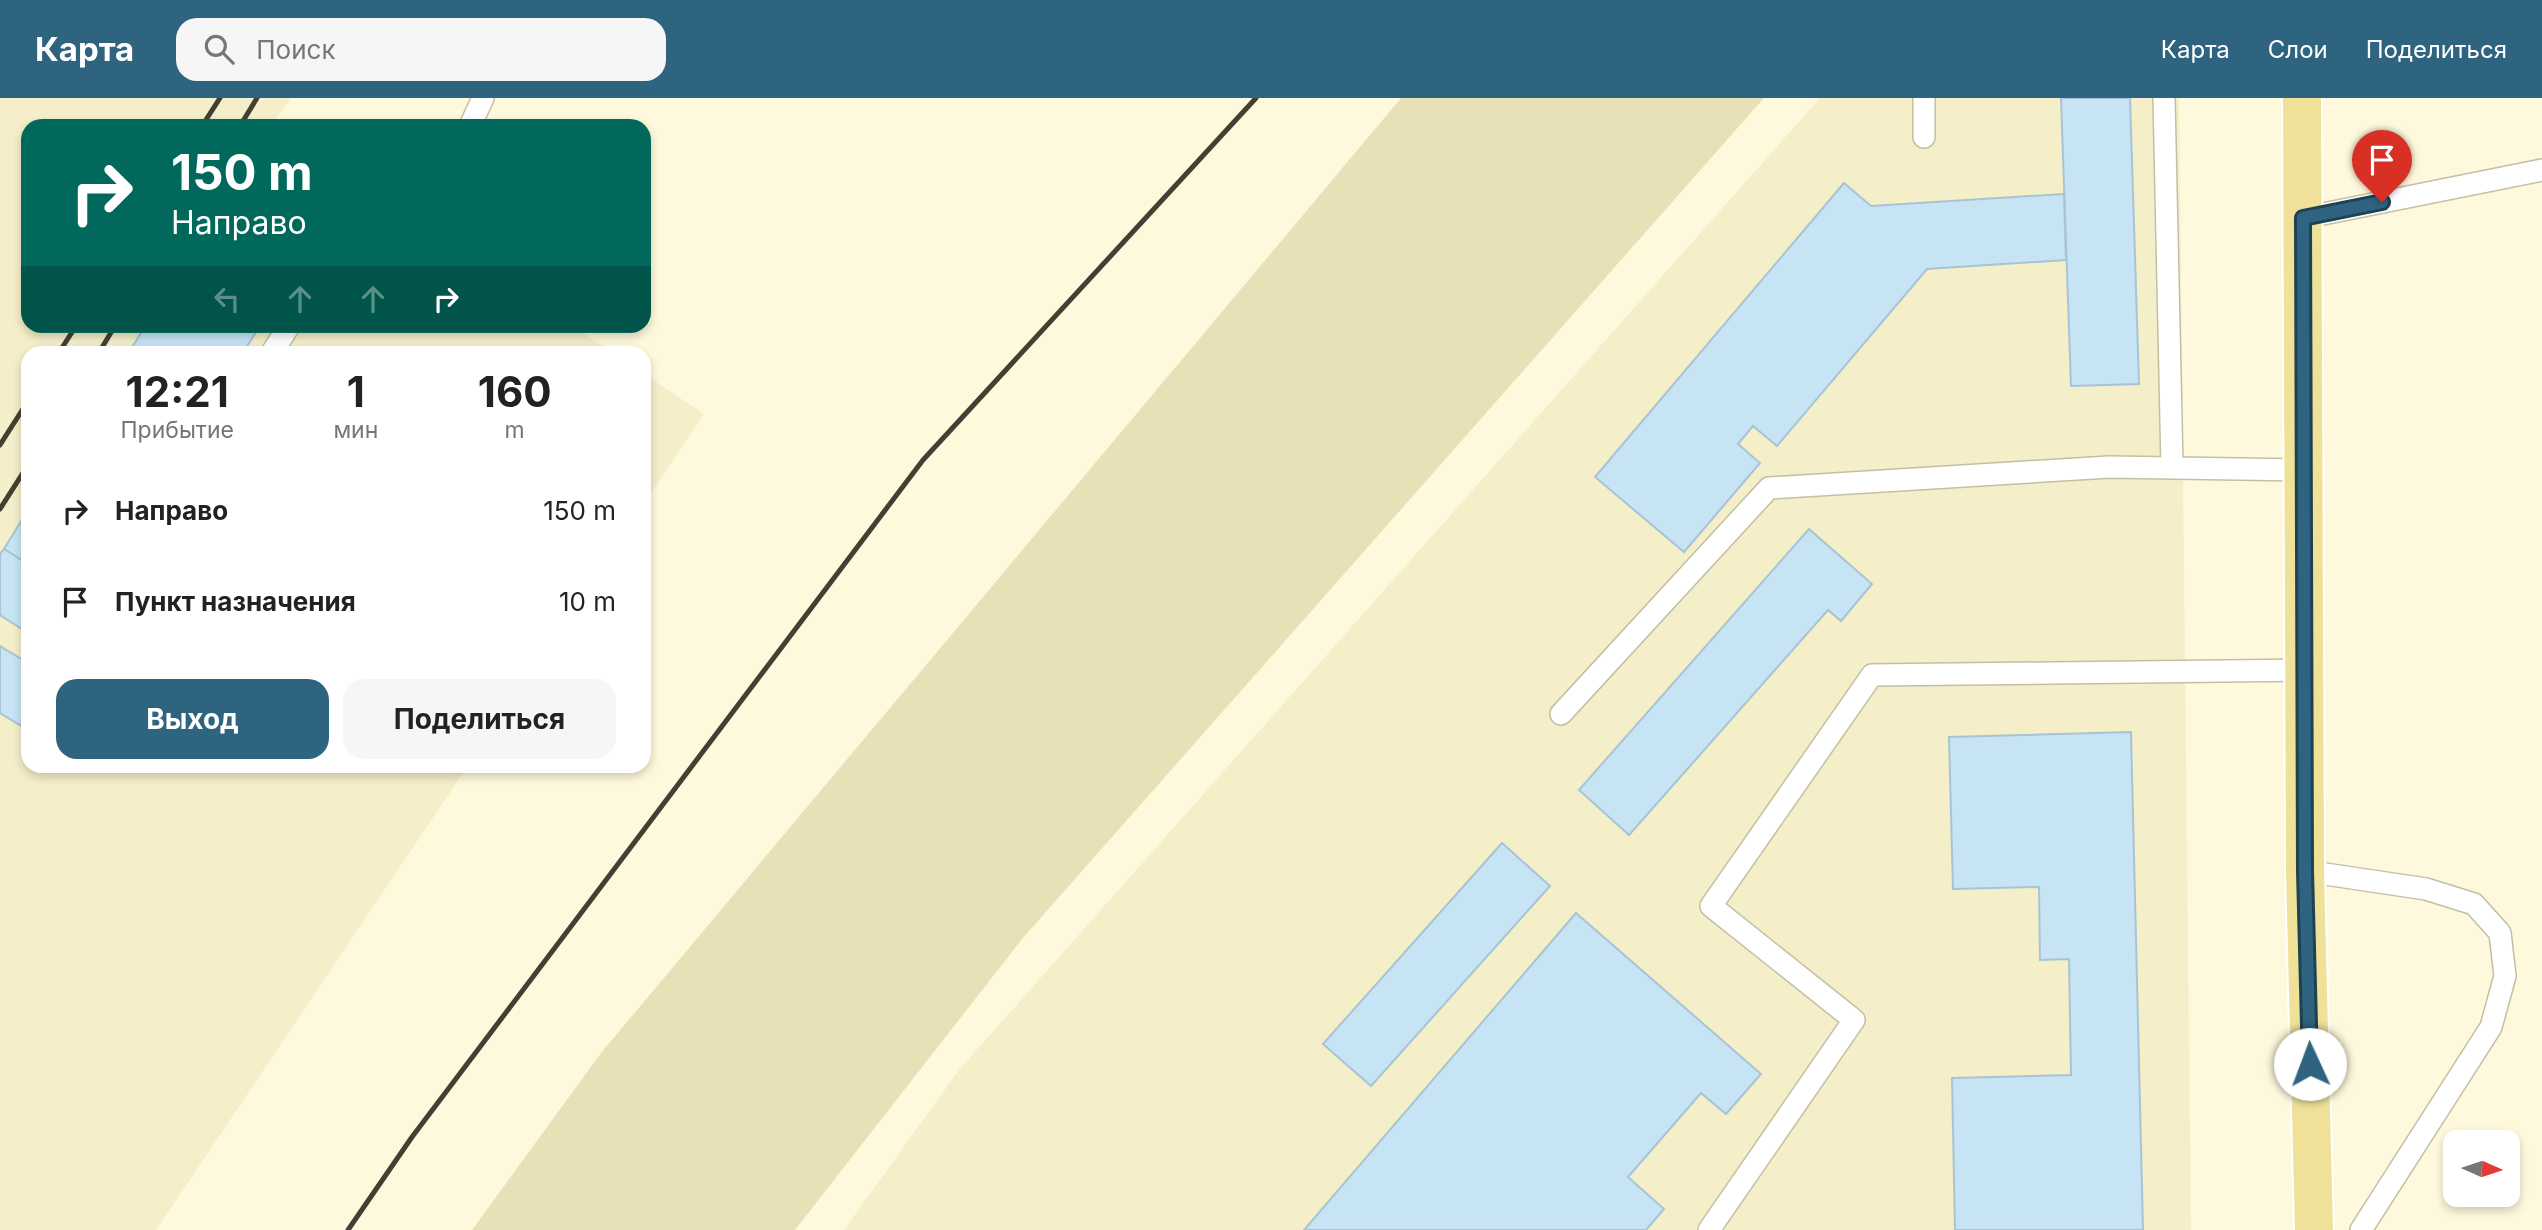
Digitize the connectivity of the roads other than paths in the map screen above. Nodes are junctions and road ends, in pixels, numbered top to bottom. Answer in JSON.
{"nodes":[{"id":1,"x":483,"y":98,"type":"edge"},
{"id":2,"x":1924,"y":98,"type":"edge"},
{"id":3,"x":2164,"y":98,"type":"edge"},
{"id":4,"x":2302,"y":98,"type":"edge"},
{"id":5,"x":473,"y":119,"type":"edge"},
{"id":6,"x":1924,"y":137,"type":"dead end"},
{"id":7,"x":2542,"y":170,"type":"edge"},
{"id":8,"x":2303,"y":218,"type":"junction"},
{"id":9,"x":2172,"y":467,"type":"junction"},
{"id":10,"x":2303,"y":470,"type":"junction"},
{"id":11,"x":2304,"y":670,"type":"junction"},
{"id":12,"x":1561,"y":714,"type":"dead end"},
{"id":13,"x":2305,"y":871,"type":"junction"},
{"id":14,"x":1709,"y":1230,"type":"edge"},
{"id":15,"x":2314,"y":1230,"type":"edge"},
{"id":16,"x":2361,"y":1230,"type":"edge"}],
"edges":[{"from":1,"to":5,"type":"lane"},
{"from":2,"to":6,"type":"lane"},
{"from":3,"to":9,"type":"lane"},
{"from":4,"to":8,"type":"main road"},
{"from":7,"to":8,"type":"lane"},
{"from":8,"to":10,"type":"main road"},
{"from":9,"to":10,"type":"lane"},
{"from":9,"to":12,"type":"lane"},
{"from":10,"to":11,"type":"main road"},
{"from":11,"to":13,"type":"main road"},
{"from":11,"to":14,"type":"lane"},
{"from":13,"to":15,"type":"main road"},
{"from":13,"to":16,"type":"lane"}]}
